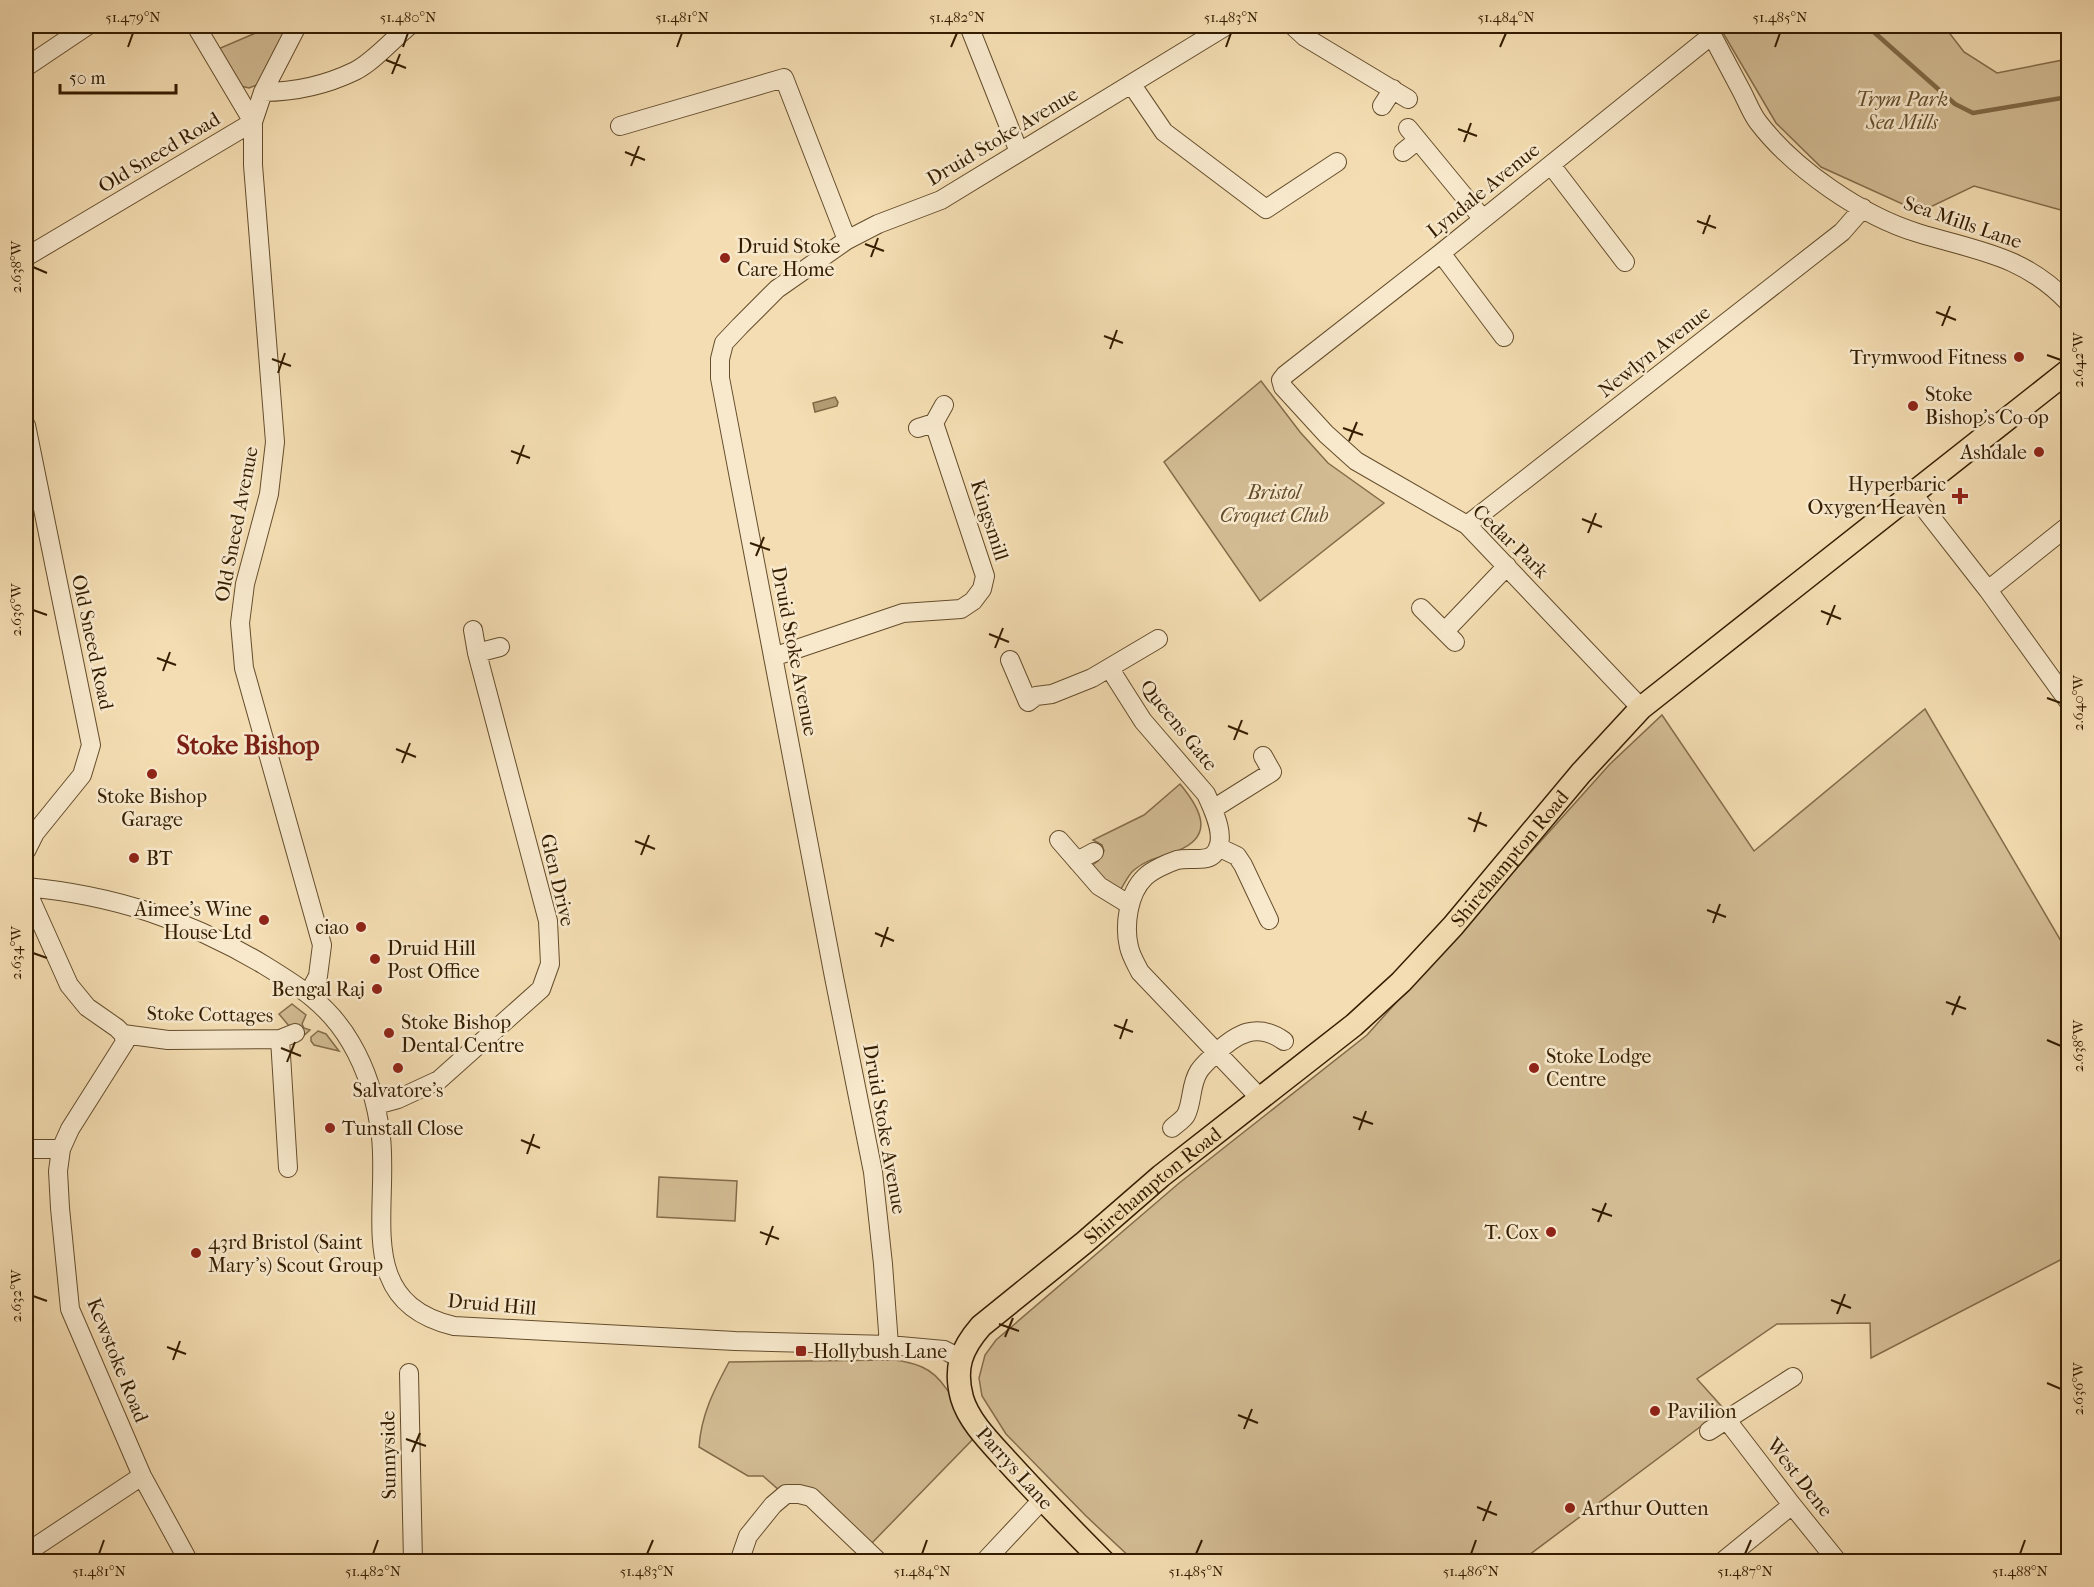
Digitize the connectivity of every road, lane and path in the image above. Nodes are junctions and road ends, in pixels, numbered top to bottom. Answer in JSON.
{"nodes":[{"id":1,"x":87,"y":26,"type":"edge"},
{"id":2,"x":196,"y":26,"type":"edge"},
{"id":3,"x":297,"y":26,"type":"edge"},
{"id":4,"x":409,"y":26,"type":"edge"},
{"id":5,"x":969,"y":26,"type":"edge"},
{"id":6,"x":1293,"y":26,"type":"edge"},
{"id":7,"x":1214,"y":29,"type":"edge"},
{"id":8,"x":1710,"y":30,"type":"edge"},
{"id":9,"x":26,"y":67,"type":"edge"},
{"id":10,"x":1132,"y":85,"type":"junction"},
{"id":11,"x":263,"y":92,"type":"junction"},
{"id":12,"x":1382,"y":106,"type":"dead end"},
{"id":13,"x":253,"y":122,"type":"junction"},
{"id":14,"x":620,"y":126,"type":"dead end"},
{"id":15,"x":1019,"y":152,"type":"junction"},
{"id":16,"x":1403,"y":152,"type":"dead end"},
{"id":17,"x":1337,"y":162,"type":"dead end"},
{"id":18,"x":1551,"y":165,"type":"junction"},
{"id":19,"x":1863,"y":208,"type":"junction"},
{"id":20,"x":1482,"y":218,"type":"junction"},
{"id":21,"x":847,"y":240,"type":"junction"},
{"id":22,"x":1441,"y":253,"type":"junction"},
{"id":23,"x":26,"y":257,"type":"edge"},
{"id":24,"x":1625,"y":262,"type":"dead end"},
{"id":25,"x":2068,"y":302,"type":"edge"},
{"id":26,"x":1504,"y":337,"type":"dead end"},
{"id":27,"x":2068,"y":371,"type":"edge"},
{"id":28,"x":1281,"y":380,"type":"joint"},
{"id":29,"x":944,"y":405,"type":"dead end"},
{"id":30,"x":26,"y":425,"type":"edge"},
{"id":31,"x":1914,"y":494,"type":"junction"},
{"id":32,"x":1467,"y":525,"type":"junction"},
{"id":33,"x":2068,"y":526,"type":"edge"},
{"id":34,"x":1508,"y":566,"type":"junction"},
{"id":35,"x":1988,"y":590,"type":"junction"},
{"id":36,"x":1421,"y":608,"type":"dead end"},
{"id":37,"x":473,"y":630,"type":"dead end"},
{"id":38,"x":1158,"y":639,"type":"dead end"},
{"id":39,"x":500,"y":647,"type":"dead end"},
{"id":40,"x":477,"y":653,"type":"junction"},
{"id":41,"x":772,"y":657,"type":"junction"},
{"id":42,"x":1010,"y":660,"type":"dead end"},
{"id":43,"x":1110,"y":669,"type":"junction"},
{"id":44,"x":2068,"y":701,"type":"edge"},
{"id":45,"x":1641,"y":708,"type":"junction"},
{"id":46,"x":1263,"y":756,"type":"dead end"},
{"id":47,"x":1213,"y":809,"type":"junction"},
{"id":48,"x":1059,"y":840,"type":"dead end"},
{"id":49,"x":1218,"y":847,"type":"junction"},
{"id":50,"x":26,"y":850,"type":"edge"},
{"id":51,"x":1094,"y":852,"type":"dead end"},
{"id":52,"x":1077,"y":861,"type":"junction"},
{"id":53,"x":26,"y":888,"type":"edge"},
{"id":54,"x":1130,"y":905,"type":"junction"},
{"id":55,"x":1269,"y":920,"type":"dead end"},
{"id":56,"x":309,"y":993,"type":"junction"},
{"id":57,"x":123,"y":1034,"type":"junction"},
{"id":58,"x":1284,"y":1041,"type":"dead end"},
{"id":59,"x":1217,"y":1052,"type":"junction"},
{"id":60,"x":1260,"y":1098,"type":"junction"},
{"id":61,"x":376,"y":1106,"type":"junction"},
{"id":62,"x":1172,"y":1128,"type":"dead end"},
{"id":63,"x":26,"y":1149,"type":"edge"},
{"id":64,"x":61,"y":1149,"type":"junction"},
{"id":65,"x":288,"y":1168,"type":"dead end"},
{"id":66,"x":889,"y":1345,"type":"junction"},
{"id":67,"x":960,"y":1358,"type":"junction"},
{"id":68,"x":409,"y":1373,"type":"dead end"},
{"id":69,"x":1793,"y":1377,"type":"dead end"},
{"id":70,"x":1726,"y":1419,"type":"junction"},
{"id":71,"x":1709,"y":1431,"type":"dead end"},
{"id":72,"x":142,"y":1476,"type":"junction"},
{"id":73,"x":1042,"y":1500,"type":"junction"},
{"id":74,"x":1792,"y":1505,"type":"junction"},
{"id":75,"x":26,"y":1553,"type":"edge"},
{"id":76,"x":189,"y":1562,"type":"edge"},
{"id":77,"x":413,"y":1562,"type":"edge"},
{"id":78,"x":739,"y":1562,"type":"edge"},
{"id":79,"x":879,"y":1562,"type":"edge"},
{"id":80,"x":984,"y":1562,"type":"edge"},
{"id":81,"x":1104,"y":1562,"type":"edge"},
{"id":82,"x":1722,"y":1562,"type":"edge"},
{"id":83,"x":1838,"y":1562,"type":"edge"}],
"edges":[{"from":1,"to":9,"type":"street"},
{"from":2,"to":13,"type":"street"},
{"from":3,"to":11,"type":"street"},
{"from":4,"to":11,"type":"street"},
{"from":5,"to":15,"type":"street"},
{"from":6,"to":12,"type":"street"},
{"from":7,"to":10,"type":"street","name":"Druid Stoke Avenue"},
{"from":8,"to":18,"type":"street","name":"Lyndale Avenue"},
{"from":8,"to":19,"type":"street","name":"Sea Mills Lane"},
{"from":10,"to":15,"type":"street","name":"Druid Stoke Avenue"},
{"from":10,"to":17,"type":"street"},
{"from":11,"to":13,"type":"street"},
{"from":13,"to":23,"type":"street","name":"Old Sneed Road"},
{"from":13,"to":56,"type":"street","name":"Old Sneed Avenue"},
{"from":14,"to":21,"type":"street"},
{"from":15,"to":21,"type":"street","name":"Druid Stoke Avenue"},
{"from":16,"to":20,"type":"street"},
{"from":18,"to":20,"type":"street","name":"Lyndale Avenue"},
{"from":18,"to":24,"type":"street"},
{"from":19,"to":25,"type":"street","name":"Sea Mills Lane"},
{"from":19,"to":32,"type":"street","name":"Newlyn Avenue"},
{"from":20,"to":22,"type":"street","name":"Lyndale Avenue"},
{"from":21,"to":41,"type":"street","name":"Druid Stoke Avenue"},
{"from":22,"to":26,"type":"street"},
{"from":22,"to":28,"type":"street","name":"Lyndale Avenue"},
{"from":27,"to":31,"type":"main road","name":"Shirehampton Road"},
{"from":28,"to":32,"type":"street","name":"Cedar Park"},
{"from":29,"to":41,"type":"street","name":"Kingsmill"},
{"from":30,"to":50,"type":"street","name":"Old Sneed Road"},
{"from":31,"to":35,"type":"street"},
{"from":31,"to":45,"type":"main road","name":"Shirehampton Road"},
{"from":32,"to":34,"type":"street","name":"Cedar Park"},
{"from":33,"to":35,"type":"street"},
{"from":34,"to":36,"type":"street"},
{"from":34,"to":45,"type":"street","name":"Cedar Park"},
{"from":35,"to":44,"type":"street"},
{"from":37,"to":40,"type":"street","name":"Glen Drive"},
{"from":38,"to":43,"type":"street","name":"Queens Gate"},
{"from":39,"to":40,"type":"street"},
{"from":40,"to":61,"type":"street","name":"Glen Drive"},
{"from":41,"to":66,"type":"street","name":"Druid Stoke Avenue"},
{"from":42,"to":43,"type":"street","name":"Queens Gate"},
{"from":43,"to":47,"type":"street","name":"Queens Gate"},
{"from":45,"to":60,"type":"main road","name":"Shirehampton Road"},
{"from":46,"to":47,"type":"street"},
{"from":47,"to":49,"type":"street","name":"Queens Gate"},
{"from":48,"to":52,"type":"street"},
{"from":49,"to":54,"type":"street"},
{"from":49,"to":55,"type":"street"},
{"from":51,"to":52,"type":"street"},
{"from":52,"to":54,"type":"street"},
{"from":53,"to":56,"type":"street","name":"Druid Hill"},
{"from":53,"to":57,"type":"street"},
{"from":54,"to":59,"type":"street"},
{"from":56,"to":61,"type":"street","name":"Druid Hill"},
{"from":57,"to":64,"type":"street","name":"Kewstoke Road"},
{"from":57,"to":65,"type":"street","name":"Stoke Cottages"},
{"from":58,"to":59,"type":"street"},
{"from":59,"to":60,"type":"street"},
{"from":59,"to":62,"type":"street"},
{"from":60,"to":67,"type":"main road","name":"Shirehampton Road"},
{"from":61,"to":66,"type":"street","name":"Druid Hill"},
{"from":63,"to":64,"type":"street"},
{"from":64,"to":72,"type":"street","name":"Kewstoke Road"},
{"from":66,"to":67,"type":"street","name":"Druid Hill"},
{"from":67,"to":73,"type":"main road","name":"Parrys Lane"},
{"from":68,"to":77,"type":"street","name":"Sunnyside"},
{"from":69,"to":70,"type":"street"},
{"from":70,"to":71,"type":"street"},
{"from":70,"to":74,"type":"street","name":"West Dene"},
{"from":72,"to":75,"type":"street"},
{"from":72,"to":76,"type":"street","name":"Kewstoke Road"},
{"from":73,"to":80,"type":"street"},
{"from":73,"to":81,"type":"main road","name":"Parrys Lane"},
{"from":74,"to":82,"type":"street"},
{"from":74,"to":83,"type":"street","name":"West Dene"},
{"from":78,"to":79,"type":"street"}]}
